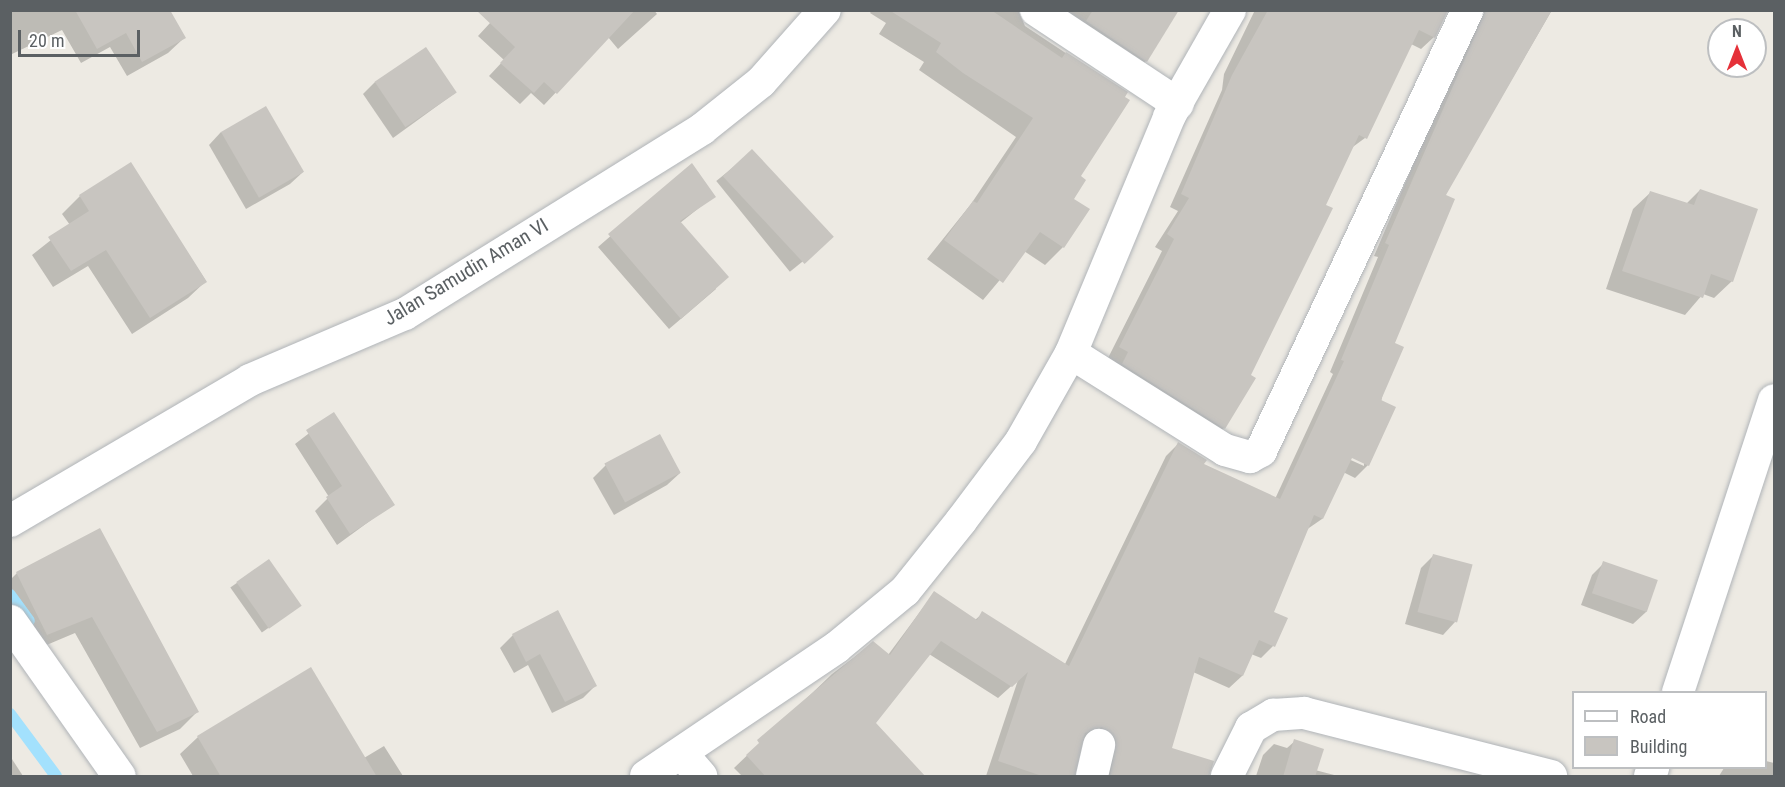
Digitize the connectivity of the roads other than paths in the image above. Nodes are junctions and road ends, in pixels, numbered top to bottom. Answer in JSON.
{"nodes":[{"id":1,"x":825,"y":10,"type":"edge"},
{"id":2,"x":1036,"y":10,"type":"edge"},
{"id":3,"x":1230,"y":10,"type":"edge"},
{"id":4,"x":1468,"y":10,"type":"edge"},
{"id":5,"x":1178,"y":104,"type":"junction"},
{"id":6,"x":1071,"y":353,"type":"junction"},
{"id":7,"x":1774,"y":400,"type":"edge"},
{"id":8,"x":10,"y":521,"type":"edge"},
{"id":9,"x":10,"y":621,"type":"edge"},
{"id":10,"x":1679,"y":691,"type":"edge"},
{"id":11,"x":1099,"y":745,"type":"dead end"},
{"id":12,"x":692,"y":766,"type":"edge"},
{"id":13,"x":118,"y":777,"type":"edge"},
{"id":14,"x":646,"y":777,"type":"edge"},
{"id":15,"x":1092,"y":777,"type":"edge"},
{"id":16,"x":1227,"y":777,"type":"edge"},
{"id":17,"x":1551,"y":777,"type":"edge"}],
"edges":[{"from":1,"to":8,"type":"street","name":"Jalan Samudin Aman VI"},
{"from":2,"to":5,"type":"street"},
{"from":3,"to":5,"type":"street"},
{"from":4,"to":6,"type":"street"},
{"from":5,"to":6,"type":"street"},
{"from":6,"to":12,"type":"street"},
{"from":7,"to":10,"type":"street"},
{"from":9,"to":13,"type":"street"},
{"from":11,"to":15,"type":"street"},
{"from":12,"to":14,"type":"street"},
{"from":16,"to":17,"type":"street"}]}
